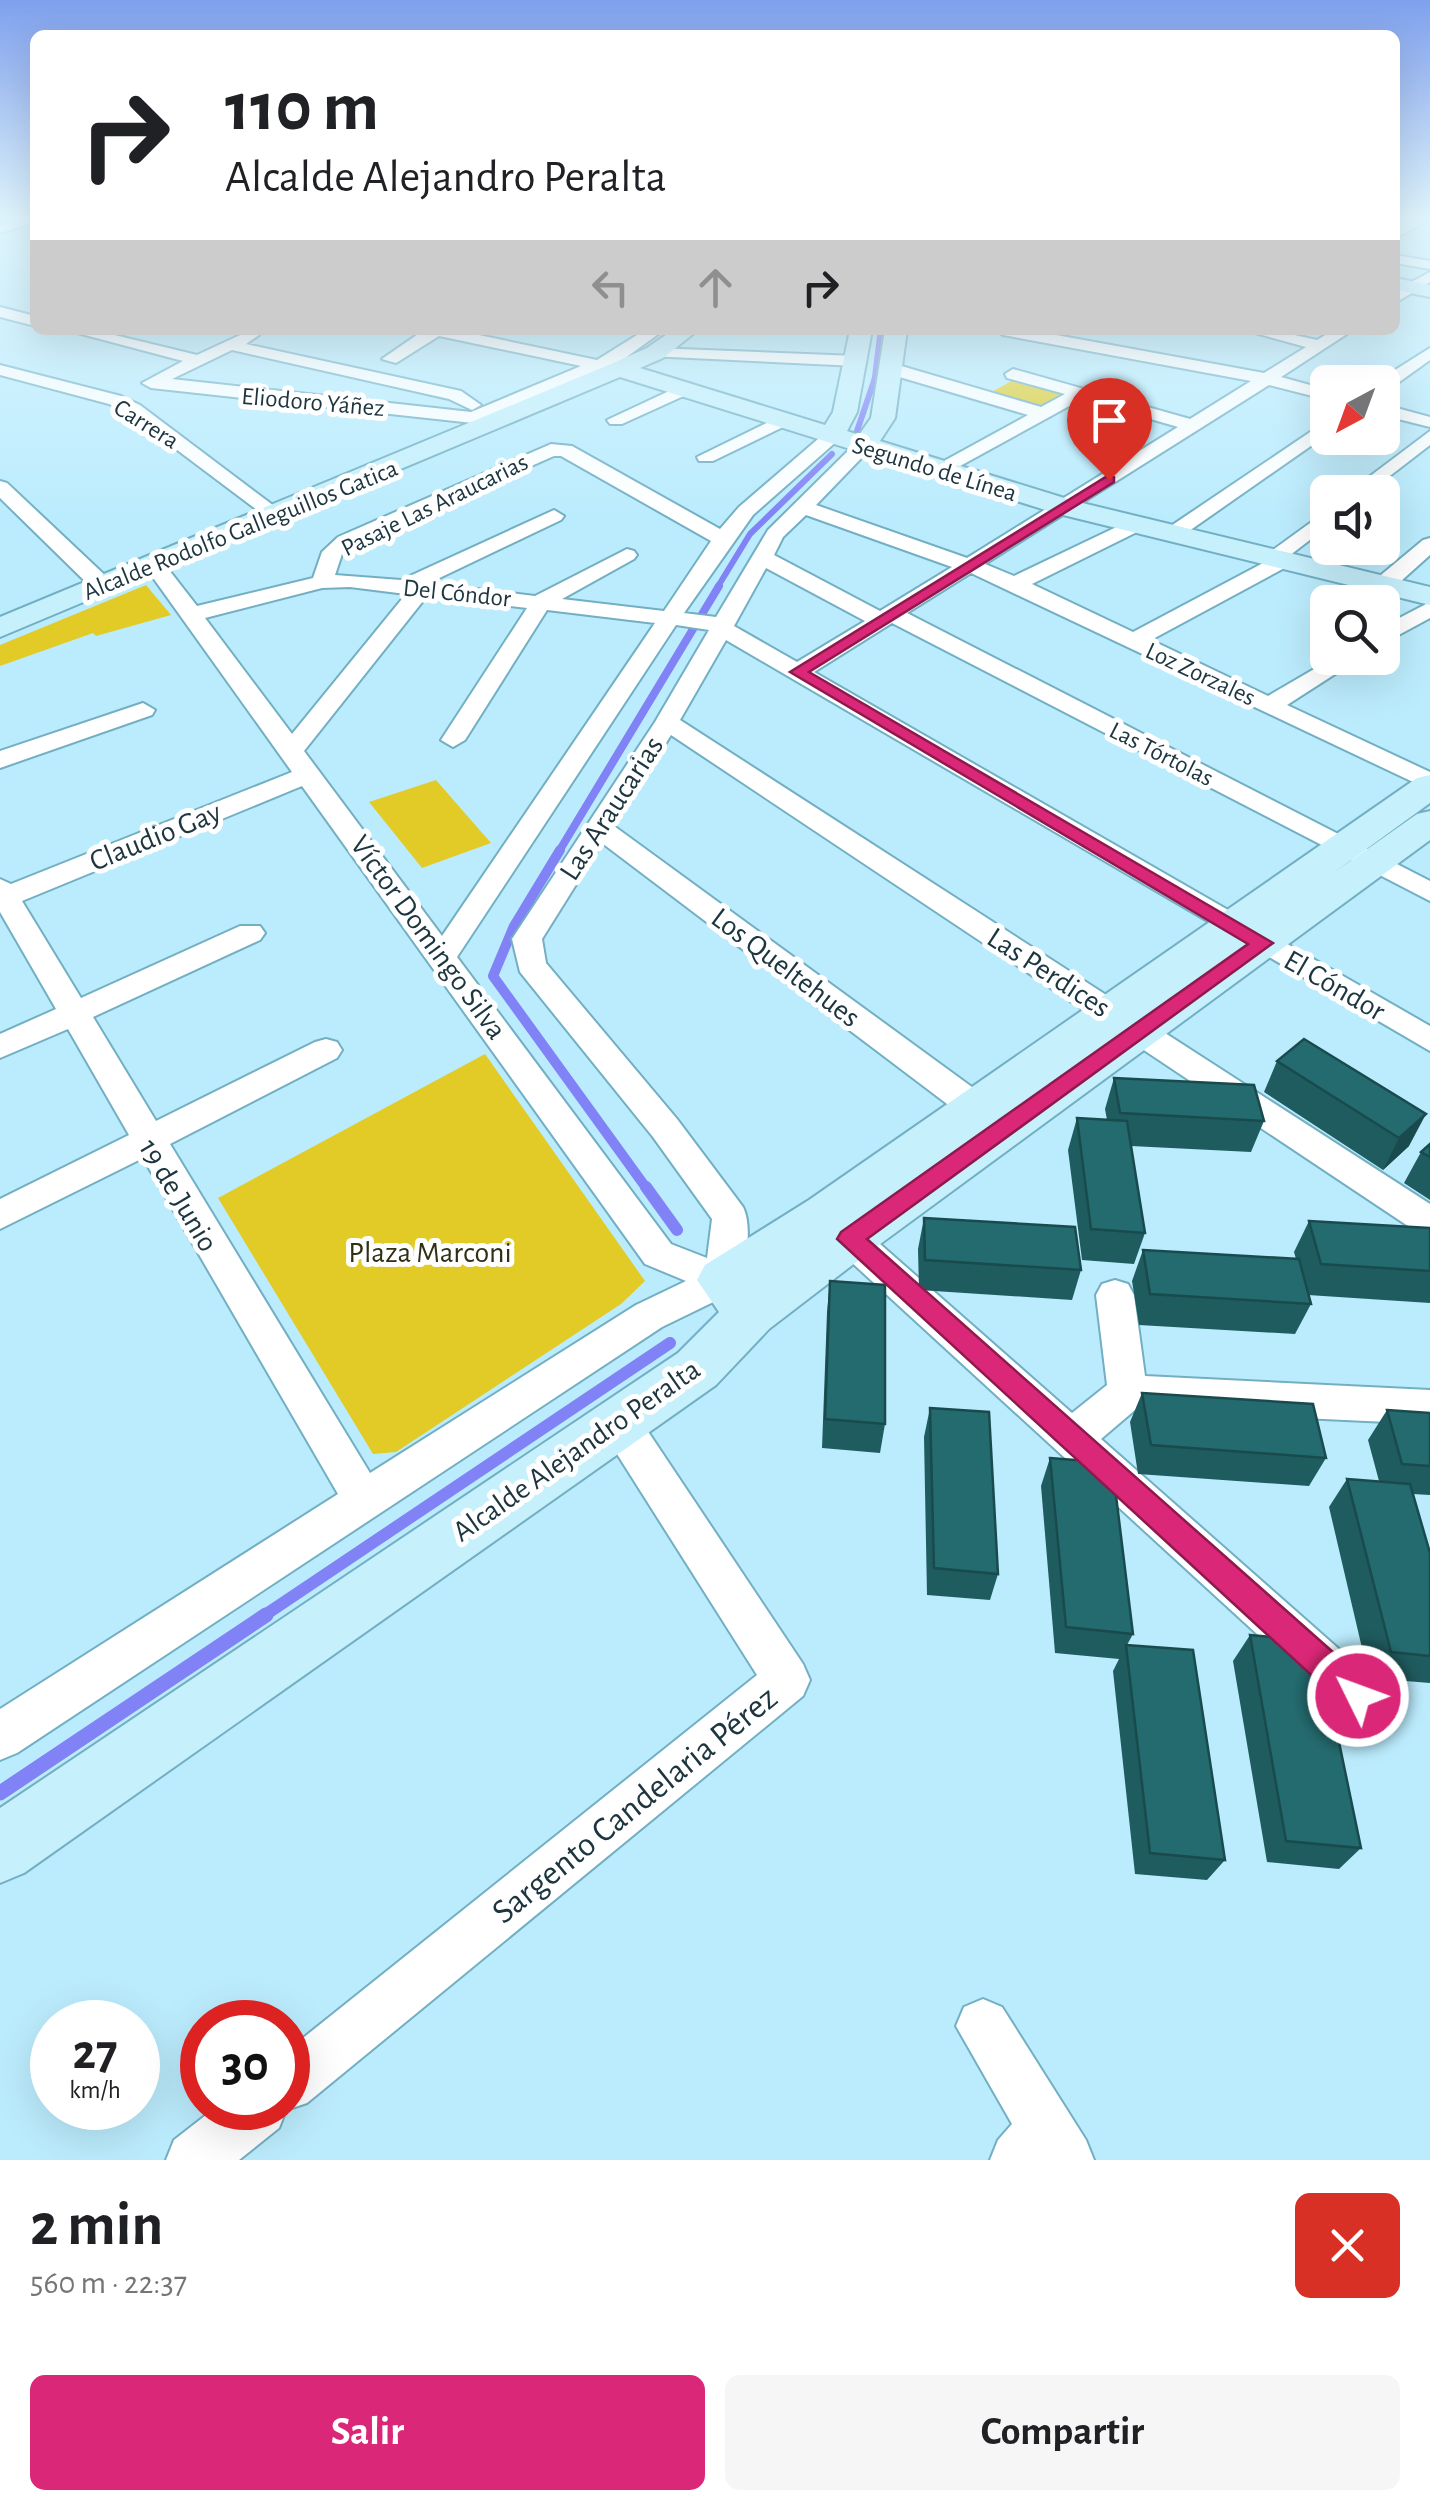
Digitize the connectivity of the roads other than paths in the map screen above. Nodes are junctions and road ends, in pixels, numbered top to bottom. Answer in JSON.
{"nodes":[{"id":1,"x":95,"y":335,"type":"edge"},
{"id":2,"x":251,"y":335,"type":"edge"},
{"id":3,"x":427,"y":335,"type":"edge"},
{"id":4,"x":459,"y":335,"type":"edge"},
{"id":5,"x":860,"y":335,"type":"edge"},
{"id":6,"x":895,"y":335,"type":"edge"},
{"id":7,"x":1030,"y":335,"type":"edge"},
{"id":8,"x":1088,"y":335,"type":"edge"},
{"id":9,"x":1273,"y":335,"type":"edge"},
{"id":10,"x":1337,"y":335,"type":"edge"},
{"id":11,"x":655,"y":341,"type":"edge"},
{"id":12,"x":1073,"y":343,"type":"junction"},
{"id":13,"x":230,"y":345,"type":"junction"},
{"id":14,"x":1320,"y":346,"type":"junction"},
{"id":15,"x":1430,"y":353,"type":"edge"},
{"id":16,"x":390,"y":359,"type":"dead end"},
{"id":17,"x":198,"y":360,"type":"junction"},
{"id":18,"x":857,"y":361,"type":"junction"},
{"id":19,"x":609,"y":367,"type":"junction"},
{"id":20,"x":892,"y":369,"type":"junction"},
{"id":21,"x":0,"y":370,"type":"edge"},
{"id":22,"x":1013,"y":374,"type":"junction"},
{"id":23,"x":1400,"y":374,"type":"edge"},
{"id":24,"x":1267,"y":379,"type":"junction"},
{"id":25,"x":153,"y":382,"type":"junction"},
{"id":26,"x":682,"y":390,"type":"junction"},
{"id":27,"x":1310,"y":390,"type":"edge"},
{"id":28,"x":977,"y":393,"type":"junction"},
{"id":29,"x":1080,"y":393,"type":"junction"},
{"id":30,"x":115,"y":400,"type":"junction"},
{"id":31,"x":1042,"y":413,"type":"junction"},
{"id":32,"x":1400,"y":414,"type":"edge"},
{"id":33,"x":616,"y":420,"type":"dead end"},
{"id":34,"x":781,"y":421,"type":"junction"},
{"id":35,"x":1430,"y":422,"type":"edge"},
{"id":36,"x":476,"y":424,"type":"junction"},
{"id":37,"x":1192,"y":425,"type":"junction"},
{"id":38,"x":1430,"y":436,"type":"edge"},
{"id":39,"x":830,"y":437,"type":"junction"},
{"id":40,"x":1310,"y":438,"type":"edge"},
{"id":41,"x":863,"y":447,"type":"junction"},
{"id":42,"x":706,"y":456,"type":"dead end"},
{"id":43,"x":940,"y":470,"type":"junction"},
{"id":44,"x":1380,"y":475,"type":"edge"},
{"id":45,"x":0,"y":487,"type":"edge"},
{"id":46,"x":803,"y":506,"type":"junction"},
{"id":47,"x":1065,"y":507,"type":"junction"},
{"id":48,"x":276,"y":515,"type":"junction"},
{"id":49,"x":554,"y":516,"type":"dead end"},
{"id":50,"x":1136,"y":525,"type":"junction"},
{"id":51,"x":1310,"y":532,"type":"edge"},
{"id":52,"x":1172,"y":534,"type":"junction"},
{"id":53,"x":723,"y":539,"type":"junction"},
{"id":54,"x":1430,"y":544,"type":"edge"},
{"id":55,"x":627,"y":555,"type":"dead end"},
{"id":56,"x":764,"y":558,"type":"junction"},
{"id":57,"x":1278,"y":560,"type":"junction"},
{"id":58,"x":155,"y":564,"type":"junction"},
{"id":59,"x":972,"y":565,"type":"junction"},
{"id":60,"x":322,"y":582,"type":"junction"},
{"id":61,"x":1014,"y":584,"type":"junction"},
{"id":62,"x":1383,"y":585,"type":"joint"},
{"id":63,"x":103,"y":586,"type":"junction"},
{"id":64,"x":414,"y":587,"type":"junction"},
{"id":65,"x":1400,"y":589,"type":"edge"},
{"id":66,"x":1430,"y":596,"type":"edge"},
{"id":67,"x":542,"y":601,"type":"junction"},
{"id":68,"x":1430,"y":609,"type":"edge"},
{"id":69,"x":193,"y":614,"type":"junction"},
{"id":70,"x":676,"y":618,"type":"junction"},
{"id":71,"x":887,"y":618,"type":"junction"},
{"id":72,"x":717,"y":626,"type":"junction"},
{"id":73,"x":1400,"y":626,"type":"edge"},
{"id":74,"x":0,"y":628,"type":"edge"},
{"id":75,"x":1132,"y":641,"type":"junction"},
{"id":76,"x":798,"y":672,"type":"junction"},
{"id":77,"x":1320,"y":675,"type":"edge"},
{"id":78,"x":1269,"y":705,"type":"junction"},
{"id":79,"x":143,"y":710,"type":"dead end"},
{"id":80,"x":667,"y":722,"type":"junction"},
{"id":81,"x":453,"y":740,"type":"dead end"},
{"id":82,"x":292,"y":750,"type":"junction"},
{"id":83,"x":0,"y":760,"type":"edge"},
{"id":84,"x":309,"y":774,"type":"junction"},
{"id":85,"x":1430,"y":784,"type":"edge"},
{"id":86,"x":1430,"y":822,"type":"edge"},
{"id":87,"x":598,"y":826,"type":"junction"},
{"id":88,"x":1359,"y":855,"type":"junction"},
{"id":89,"x":1430,"y":892,"type":"edge"},
{"id":90,"x":2,"y":895,"type":"edge"},
{"id":91,"x":250,"y":933,"type":"dead end"},
{"id":92,"x":1246,"y":934,"type":"junction"},
{"id":93,"x":443,"y":956,"type":"junction"},
{"id":94,"x":72,"y":1016,"type":"junction"},
{"id":95,"x":1125,"y":1021,"type":"junction"},
{"id":96,"x":1430,"y":1040,"type":"edge"},
{"id":97,"x":0,"y":1047,"type":"edge"},
{"id":98,"x":326,"y":1050,"type":"dead end"},
{"id":99,"x":974,"y":1107,"type":"junction"},
{"id":100,"x":147,"y":1141,"type":"junction"},
{"id":101,"x":0,"y":1215,"type":"edge"},
{"id":102,"x":1430,"y":1222,"type":"edge"},
{"id":103,"x":850,"y":1239,"type":"junction"},
{"id":104,"x":1115,"y":1295,"type":"dead end"},
{"id":105,"x":737,"y":1297,"type":"junction"},
{"id":106,"x":1127,"y":1392,"type":"junction"},
{"id":107,"x":1430,"y":1407,"type":"edge"},
{"id":108,"x":619,"y":1422,"type":"junction"},
{"id":109,"x":1072,"y":1438,"type":"junction"},
{"id":110,"x":363,"y":1498,"type":"junction"},
{"id":111,"x":1358,"y":1696,"type":"dead end"},
{"id":112,"x":0,"y":1736,"type":"edge"},
{"id":113,"x":0,"y":1848,"type":"edge"},
{"id":114,"x":984,"y":2026,"type":"dead end"},
{"id":115,"x":310,"y":2066,"type":"edge"},
{"id":116,"x":232,"y":2130,"type":"edge"},
{"id":117,"x":1043,"y":2150,"type":"edge"},
{"id":118,"x":194,"y":2160,"type":"edge"}],
"edges":[{"from":1,"to":17,"type":"street"},
{"from":2,"to":13,"type":"street"},
{"from":3,"to":16,"type":"street"},
{"from":4,"to":19,"type":"street"},
{"from":5,"to":18,"type":"street","name":"Las Araucarias"},
{"from":6,"to":20,"type":"street","name":"Las Araucarias"},
{"from":7,"to":12,"type":"street"},
{"from":8,"to":12,"type":"street"},
{"from":9,"to":14,"type":"street"},
{"from":10,"to":14,"type":"street"},
{"from":11,"to":18,"type":"street"},
{"from":11,"to":19,"type":"street","name":"Alcalde Rodolfo Galleguillos Gatica"},
{"from":12,"to":22,"type":"street"},
{"from":12,"to":24,"type":"street"},
{"from":13,"to":17,"type":"street"},
{"from":13,"to":36,"type":"street"},
{"from":14,"to":24,"type":"street"},
{"from":15,"to":23,"type":"street"},
{"from":17,"to":25,"type":"street"},
{"from":18,"to":39,"type":"street","name":"Las Araucarias"},
{"from":19,"to":26,"type":"street","name":"Segundo de Línea"},
{"from":19,"to":36,"type":"street","name":"Alcalde Rodolfo Galleguillos Gatica"},
{"from":20,"to":28,"type":"street"},
{"from":20,"to":41,"type":"street","name":"Las Araucarias"},
{"from":21,"to":30,"type":"street","name":"Carrera"},
{"from":22,"to":28,"type":"street"},
{"from":22,"to":29,"type":"street"},
{"from":24,"to":27,"type":"street"},
{"from":24,"to":37,"type":"street"},
{"from":25,"to":30,"type":"street"},
{"from":25,"to":36,"type":"street","name":"Eliodoro Yáñez"},
{"from":26,"to":33,"type":"street"},
{"from":26,"to":34,"type":"street","name":"Segundo de Línea"},
{"from":28,"to":31,"type":"street"},
{"from":29,"to":31,"type":"street"},
{"from":29,"to":37,"type":"street"},
{"from":30,"to":48,"type":"street","name":"Carrera"},
{"from":31,"to":43,"type":"street"},
{"from":32,"to":35,"type":"street"},
{"from":34,"to":39,"type":"street","name":"Segundo de Línea"},
{"from":34,"to":42,"type":"street"},
{"from":36,"to":48,"type":"street","name":"Alcalde Rodolfo Galleguillos Gatica"},
{"from":37,"to":47,"type":"street"},
{"from":38,"to":44,"type":"street"},
{"from":39,"to":41,"type":"street","name":"Segundo de Línea"},
{"from":39,"to":53,"type":"street","name":"Las Araucarias"},
{"from":40,"to":52,"type":"street"},
{"from":41,"to":43,"type":"street","name":"Segundo de Línea"},
{"from":41,"to":46,"type":"street","name":"Las Araucarias"},
{"from":43,"to":47,"type":"street","name":"Segundo de Línea"},
{"from":45,"to":63,"type":"street"},
{"from":46,"to":56,"type":"street","name":"Las Araucarias"},
{"from":46,"to":59,"type":"street","name":"Loz Zorzales"},
{"from":47,"to":50,"type":"street","name":"Segundo de Línea"},
{"from":47,"to":59,"type":"street"},
{"from":48,"to":58,"type":"street","name":"Alcalde Rodolfo Galleguillos Gatica"},
{"from":49,"to":64,"type":"street"},
{"from":50,"to":52,"type":"street","name":"Segundo de Línea"},
{"from":50,"to":61,"type":"street"},
{"from":51,"to":57,"type":"street"},
{"from":52,"to":57,"type":"street","name":"Segundo de Línea"},
{"from":53,"to":60,"type":"street","name":"Pasaje Las Araucarias"},
{"from":53,"to":70,"type":"street","name":"Las Araucarias"},
{"from":54,"to":62,"type":"street"},
{"from":55,"to":67,"type":"street"},
{"from":56,"to":71,"type":"street","name":"Las Tórtolas"},
{"from":56,"to":72,"type":"street","name":"Las Araucarias"},
{"from":57,"to":62,"type":"street","name":"Segundo de Línea"},
{"from":57,"to":75,"type":"street"},
{"from":58,"to":63,"type":"street","name":"Alcalde Rodolfo Galleguillos Gatica"},
{"from":58,"to":69,"type":"street","name":"Víctor Domingo Silva"},
{"from":59,"to":61,"type":"street","name":"Loz Zorzales"},
{"from":59,"to":71,"type":"street"},
{"from":60,"to":64,"type":"street","name":"Del Cóndor"},
{"from":60,"to":69,"type":"street","name":"Del Cóndor"},
{"from":61,"to":75,"type":"street","name":"Loz Zorzales"},
{"from":63,"to":74,"type":"street","name":"Alcalde Rodolfo Galleguillos Gatica"},
{"from":64,"to":67,"type":"street","name":"Del Cóndor"},
{"from":64,"to":82,"type":"street"},
{"from":65,"to":66,"type":"street","name":"Segundo de Línea"},
{"from":67,"to":70,"type":"street","name":"Del Cóndor"},
{"from":67,"to":81,"type":"street"},
{"from":68,"to":73,"type":"street"},
{"from":69,"to":82,"type":"street","name":"Víctor Domingo Silva"},
{"from":70,"to":72,"type":"street","name":"Del Cóndor"},
{"from":70,"to":93,"type":"street","name":"Las Araucarias"},
{"from":71,"to":76,"type":"street"},
{"from":71,"to":88,"type":"street","name":"Las Tórtolas"},
{"from":72,"to":76,"type":"street","name":"El Cóndor"},
{"from":72,"to":80,"type":"street","name":"Las Araucarias"},
{"from":75,"to":78,"type":"street","name":"Loz Zorzales"},
{"from":76,"to":92,"type":"street","name":"El Cóndor"},
{"from":77,"to":78,"type":"street"},
{"from":78,"to":85,"type":"street","name":"Loz Zorzales"},
{"from":79,"to":83,"type":"street"},
{"from":80,"to":87,"type":"street","name":"Las Araucarias"},
{"from":80,"to":95,"type":"street","name":"Las Perdices"},
{"from":82,"to":84,"type":"street","name":"Víctor Domingo Silva"},
{"from":84,"to":90,"type":"street","name":"Claudio Gay"},
{"from":84,"to":93,"type":"street","name":"Víctor Domingo Silva"},
{"from":85,"to":88,"type":"street","name":"Alcalde Alejandro Peralta"},
{"from":86,"to":88,"type":"street","name":"Alcalde Alejandro Peralta"},
{"from":87,"to":99,"type":"street","name":"Los Queltehues"},
{"from":87,"to":105,"type":"street","name":"Las Araucarias"},
{"from":88,"to":89,"type":"street","name":"Las Tórtolas"},
{"from":88,"to":92,"type":"street","name":"Alcalde Alejandro Peralta"},
{"from":90,"to":94,"type":"street","name":"19 de Junio"},
{"from":91,"to":94,"type":"street"},
{"from":92,"to":95,"type":"street","name":"Alcalde Alejandro Peralta"},
{"from":92,"to":96,"type":"street","name":"El Cóndor"},
{"from":93,"to":105,"type":"street","name":"Víctor Domingo Silva"},
{"from":94,"to":97,"type":"street"},
{"from":94,"to":100,"type":"street","name":"19 de Junio"},
{"from":95,"to":99,"type":"street","name":"Alcalde Alejandro Peralta"},
{"from":95,"to":102,"type":"street","name":"Las Perdices"},
{"from":95,"to":103,"type":"street","name":"Alcalde Alejandro Peralta"},
{"from":98,"to":100,"type":"street"},
{"from":99,"to":105,"type":"street","name":"Alcalde Alejandro Peralta"},
{"from":100,"to":101,"type":"street"},
{"from":100,"to":110,"type":"street","name":"19 de Junio"},
{"from":103,"to":105,"type":"street","name":"Alcalde Alejandro Peralta"},
{"from":103,"to":109,"type":"street"},
{"from":104,"to":106,"type":"street"},
{"from":105,"to":108,"type":"street","name":"Alcalde Alejandro Peralta"},
{"from":105,"to":110,"type":"street","name":"Alcalde Alejandro Peralta"},
{"from":106,"to":107,"type":"street"},
{"from":106,"to":109,"type":"street"},
{"from":108,"to":113,"type":"street","name":"Alcalde Alejandro Peralta"},
{"from":108,"to":115,"type":"street","name":"Sargento Candelaria Pérez"},
{"from":109,"to":111,"type":"street"},
{"from":110,"to":112,"type":"street","name":"Alcalde Alejandro Peralta"},
{"from":114,"to":117,"type":"street"},
{"from":116,"to":118,"type":"street"}]}
